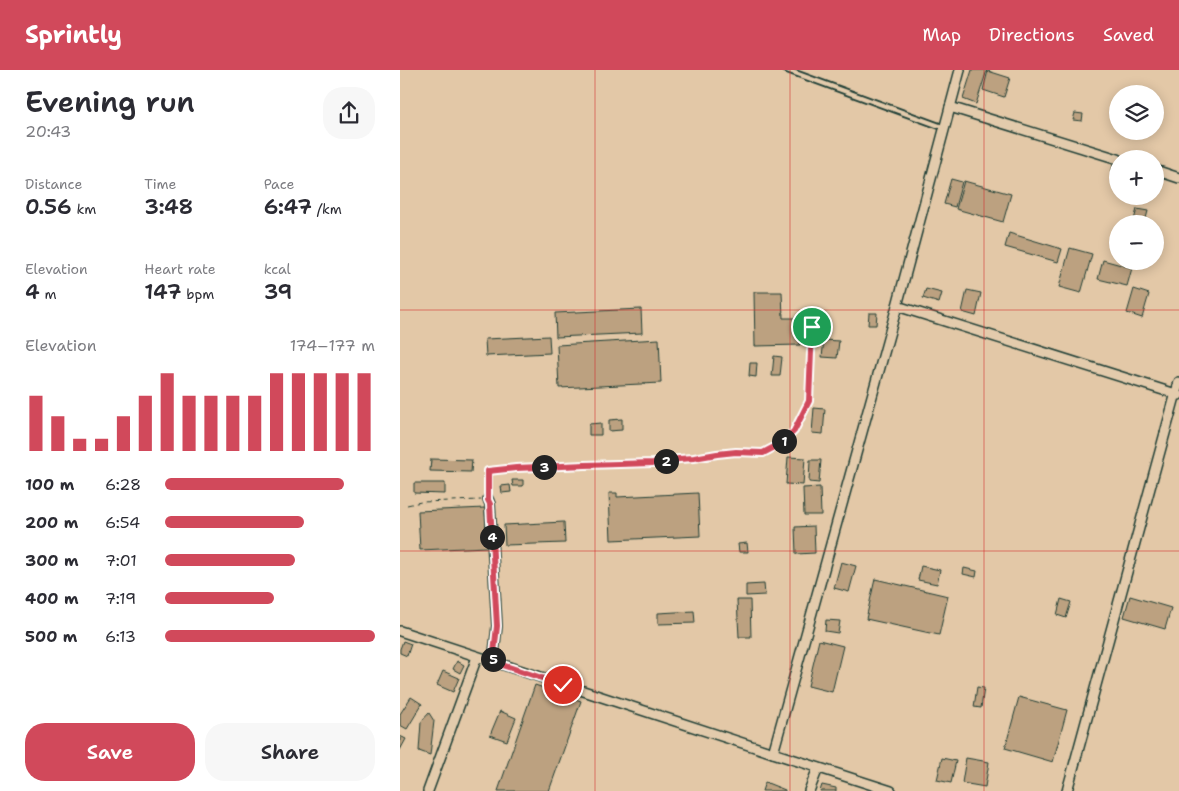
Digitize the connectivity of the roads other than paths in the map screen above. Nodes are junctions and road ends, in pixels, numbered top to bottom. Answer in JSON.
{"nodes":[{"id":1,"x":787,"y":70,"type":"edge"},
{"id":2,"x":960,"y":70,"type":"edge"},
{"id":3,"x":950,"y":106,"type":"junction"},
{"id":4,"x":945,"y":128,"type":"junction"},
{"id":5,"x":1109,"y":156,"type":"edge"},
{"id":6,"x":1164,"y":173,"type":"edge"},
{"id":7,"x":1179,"y":178,"type":"edge"},
{"id":8,"x":898,"y":306,"type":"junction"},
{"id":9,"x":1179,"y":382,"type":"edge"},
{"id":10,"x":1178,"y":394,"type":"edge"},
{"id":11,"x":488,"y":500,"type":"road end"},
{"id":12,"x":400,"y":631,"type":"edge"},
{"id":13,"x":478,"y":657,"type":"junction"},
{"id":14,"x":493,"y":662,"type":"junction"},
{"id":15,"x":773,"y":753,"type":"junction"},
{"id":16,"x":818,"y":768,"type":"junction"},
{"id":17,"x":428,"y":791,"type":"edge"},
{"id":18,"x":809,"y":791,"type":"edge"},
{"id":19,"x":891,"y":791,"type":"edge"},
{"id":20,"x":1067,"y":791,"type":"edge"}],
"edges":[{"from":1,"to":4,"type":"lane"},
{"from":2,"to":3,"type":"street"},
{"from":3,"to":4,"type":"street"},
{"from":3,"to":5,"type":"street"},
{"from":4,"to":8,"type":"street"},
{"from":6,"to":7,"type":"street"},
{"from":8,"to":10,"type":"street"},
{"from":8,"to":15,"type":"street"},
{"from":9,"to":10,"type":"street"},
{"from":10,"to":20,"type":"street"},
{"from":11,"to":14,"type":"street"},
{"from":12,"to":13,"type":"street"},
{"from":13,"to":14,"type":"street"},
{"from":13,"to":17,"type":"street"},
{"from":14,"to":15,"type":"street"},
{"from":15,"to":16,"type":"street"},
{"from":16,"to":18,"type":"street"},
{"from":16,"to":19,"type":"street"}]}
